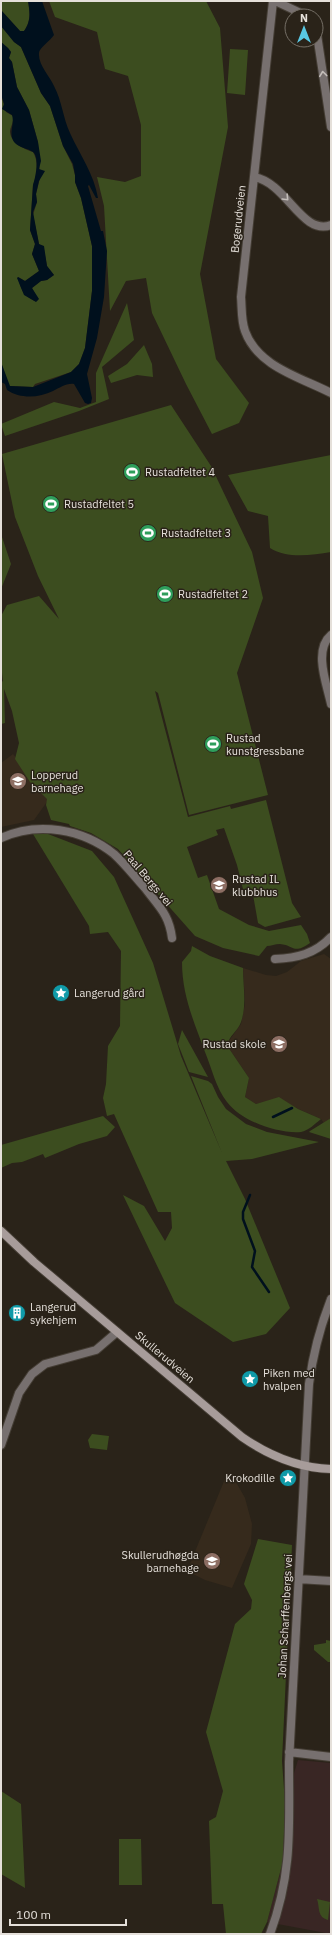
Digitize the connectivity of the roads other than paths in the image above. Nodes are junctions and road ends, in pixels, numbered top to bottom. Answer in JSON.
{"nodes":[{"id":1,"x":274,"y":1,"type":"edge"},
{"id":2,"x":290,"y":8,"type":"edge"},
{"id":3,"x":319,"y":48,"type":"edge"},
{"id":4,"x":331,"y":127,"type":"edge"},
{"id":5,"x":254,"y":177,"type":"junction"},
{"id":6,"x":331,"y":225,"type":"edge"},
{"id":7,"x":331,"y":393,"type":"edge"},
{"id":8,"x":331,"y":635,"type":"edge"},
{"id":9,"x":331,"y":704,"type":"edge"},
{"id":10,"x":1,"y":838,"type":"edge"},
{"id":11,"x":331,"y":937,"type":"edge"},
{"id":12,"x":172,"y":938,"type":"dead end"},
{"id":13,"x":275,"y":960,"type":"dead end"},
{"id":14,"x":1,"y":1231,"type":"edge"},
{"id":15,"x":331,"y":1299,"type":"edge"},
{"id":16,"x":117,"y":1332,"type":"junction"},
{"id":17,"x":1,"y":1445,"type":"edge"},
{"id":18,"x":304,"y":1465,"type":"junction"},
{"id":19,"x":331,"y":1469,"type":"edge"},
{"id":20,"x":298,"y":1579,"type":"junction"},
{"id":21,"x":331,"y":1581,"type":"edge"},
{"id":22,"x":289,"y":1752,"type":"junction"},
{"id":23,"x":331,"y":1757,"type":"edge"},
{"id":24,"x":270,"y":1934,"type":"edge"}],
"edges":[{"from":1,"to":2,"type":"street"},
{"from":1,"to":5,"type":"street","name":"Bogerudveien"},
{"from":4,"to":3,"type":"street","one_way":true},
{"from":5,"to":6,"type":"street","one_way":true},
{"from":5,"to":7,"type":"street","name":"Bogerudveien"},
{"from":8,"to":9,"type":"street"},
{"from":10,"to":12,"type":"street","name":"Paal Bergs vei"},
{"from":11,"to":13,"type":"street"},
{"from":14,"to":16,"type":"main road","name":"Skullerudveien"},
{"from":15,"to":18,"type":"street","name":"Johan Scharffenbergs vei"},
{"from":16,"to":17,"type":"street"},
{"from":16,"to":18,"type":"main road","name":"Skullerudveien"},
{"from":18,"to":19,"type":"main road","name":"Skullerudveien"},
{"from":18,"to":20,"type":"street","name":"Johan Scharffenbergs vei"},
{"from":20,"to":21,"type":"street"},
{"from":20,"to":22,"type":"street","name":"Johan Scharffenbergs vei"},
{"from":22,"to":23,"type":"street"},
{"from":22,"to":24,"type":"street","name":"Johan Scharffenbergs vei"}]}
